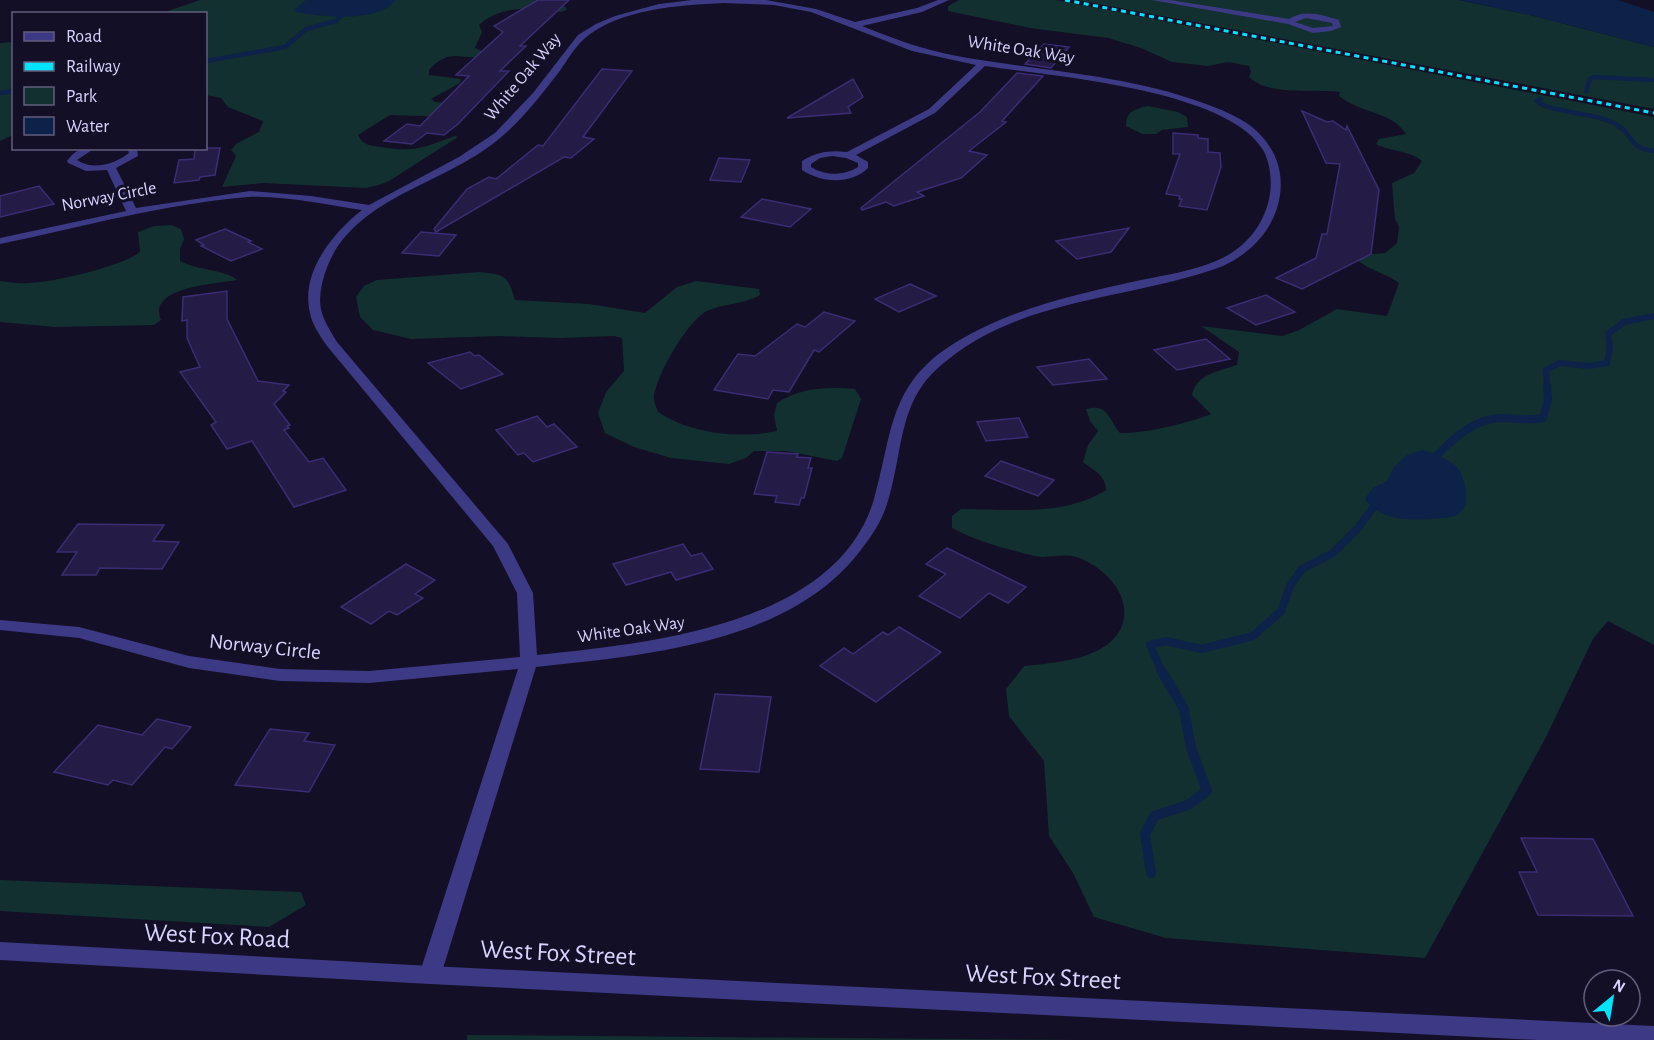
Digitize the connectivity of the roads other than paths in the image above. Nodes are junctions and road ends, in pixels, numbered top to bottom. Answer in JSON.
{"nodes":[{"id":1,"x":945,"y":0,"type":"edge"},
{"id":2,"x":1156,"y":0,"type":"edge"},
{"id":3,"x":1290,"y":22,"type":"junction"},
{"id":4,"x":854,"y":25,"type":"junction"},
{"id":5,"x":983,"y":63,"type":"junction"},
{"id":6,"x":86,"y":150,"type":"edge"},
{"id":7,"x":133,"y":150,"type":"edge"},
{"id":8,"x":848,"y":155,"type":"junction"},
{"id":9,"x":110,"y":166,"type":"junction"},
{"id":10,"x":369,"y":208,"type":"junction"},
{"id":11,"x":132,"y":212,"type":"junction"},
{"id":12,"x":0,"y":241,"type":"edge"},
{"id":13,"x":0,"y":625,"type":"edge"},
{"id":14,"x":529,"y":662,"type":"junction"},
{"id":15,"x":0,"y":951,"type":"edge"},
{"id":16,"x":430,"y":975,"type":"junction"},
{"id":17,"x":1654,"y":1036,"type":"edge"}],
"edges":[{"from":1,"to":4,"type":"street"},
{"from":2,"to":3,"type":"street"},
{"from":3,"to":3,"type":"street"},
{"from":4,"to":5,"type":"street","name":"White Oak Way"},
{"from":4,"to":10,"type":"street","name":"White Oak Way"},
{"from":5,"to":8,"type":"street"},
{"from":5,"to":14,"type":"street","name":"White Oak Way"},
{"from":6,"to":9,"type":"street"},
{"from":7,"to":9,"type":"street"},
{"from":8,"to":8,"type":"street"},
{"from":9,"to":11,"type":"street"},
{"from":10,"to":11,"type":"street","name":"Norway Circle"},
{"from":10,"to":14,"type":"street","name":"White Oak Way"},
{"from":11,"to":12,"type":"street","name":"Norway Circle"},
{"from":13,"to":14,"type":"street","name":"Norway Circle"},
{"from":14,"to":16,"type":"street","name":"White Oak Way"},
{"from":15,"to":16,"type":"street","name":"West Fox Road"},
{"from":16,"to":17,"type":"street","name":"West Fox Street"}]}
